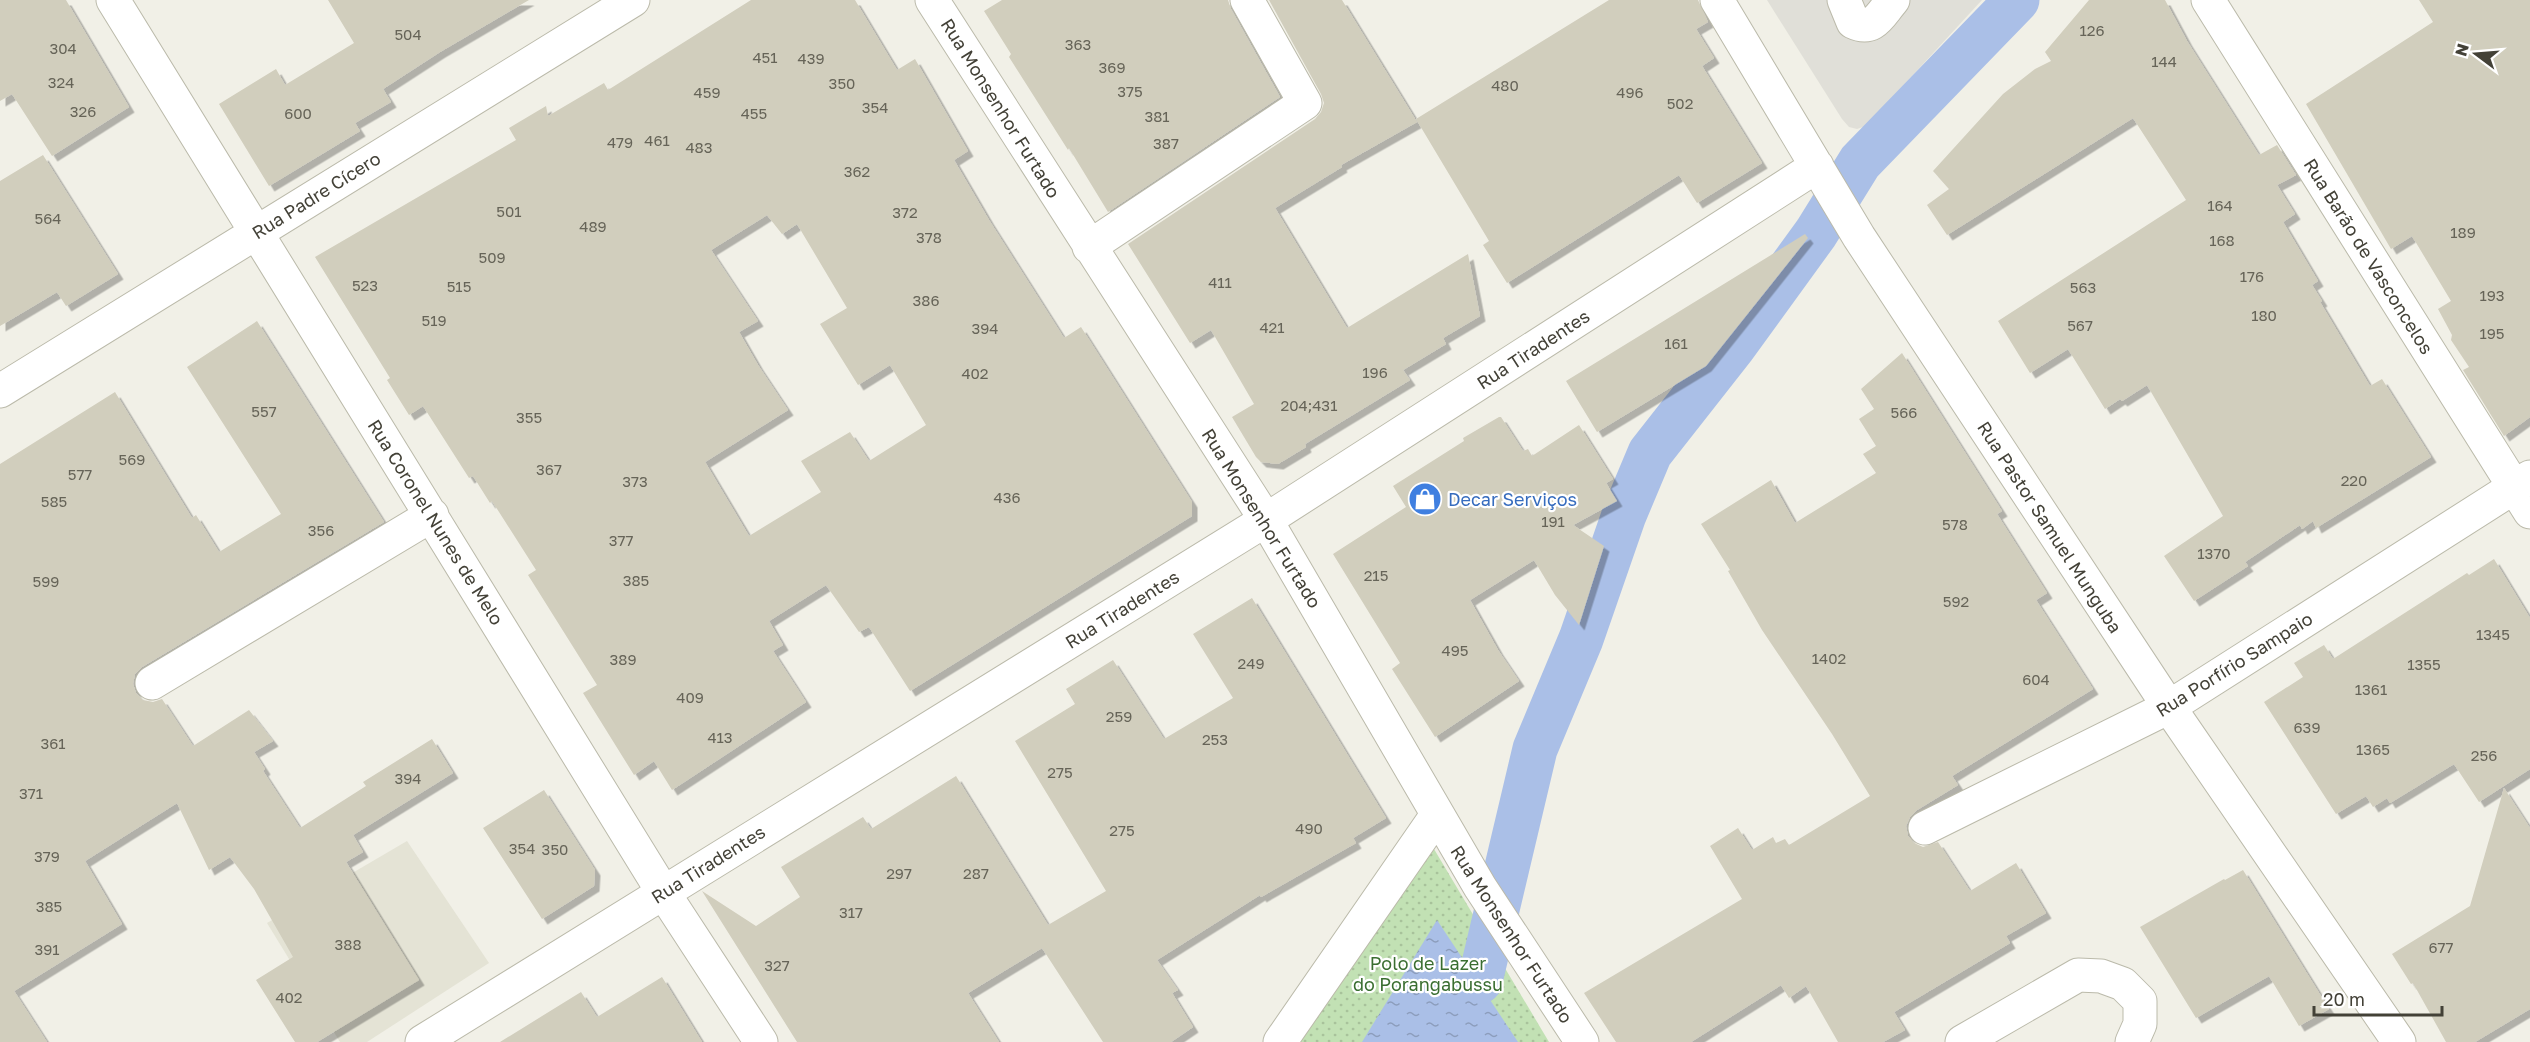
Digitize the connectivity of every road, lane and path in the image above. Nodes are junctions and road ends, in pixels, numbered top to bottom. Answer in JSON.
{"nodes":[{"id":1,"x":113,"y":0,"type":"edge"},
{"id":2,"x":633,"y":0,"type":"edge"},
{"id":3,"x":932,"y":0,"type":"edge"},
{"id":4,"x":1247,"y":0,"type":"edge"},
{"id":5,"x":1718,"y":0,"type":"edge"},
{"id":6,"x":1844,"y":0,"type":"edge"},
{"id":7,"x":1893,"y":0,"type":"edge"},
{"id":8,"x":2208,"y":0,"type":"edge"},
{"id":9,"x":1822,"y":175,"type":"junction"},
{"id":10,"x":257,"y":231,"type":"junction"},
{"id":11,"x":1089,"y":247,"type":"junction"},
{"id":12,"x":0,"y":391,"type":"edge"},
{"id":13,"x":2525,"y":492,"type":"edge"},
{"id":14,"x":432,"y":515,"type":"junction"},
{"id":15,"x":1266,"y":520,"type":"junction"},
{"id":16,"x":153,"y":682,"type":"dead end"},
{"id":17,"x":2169,"y":707,"type":"junction"},
{"id":18,"x":1437,"y":816,"type":"junction"},
{"id":19,"x":1925,"y":828,"type":"dead end"},
{"id":20,"x":663,"y":892,"type":"junction"},
{"id":21,"x":422,"y":1042,"type":"edge"},
{"id":22,"x":761,"y":1042,"type":"edge"},
{"id":23,"x":1280,"y":1042,"type":"edge"},
{"id":24,"x":1582,"y":1042,"type":"edge"},
{"id":25,"x":1962,"y":1042,"type":"edge"},
{"id":26,"x":2132,"y":1042,"type":"edge"},
{"id":27,"x":2399,"y":1042,"type":"edge"}],
"edges":[{"from":1,"to":10,"type":"street","name":"Rua Coronel Nunes de Melo"},
{"from":2,"to":10,"type":"street","name":"Rua Padre Cícero"},
{"from":3,"to":11,"type":"street","name":"Rua Monsenhor Furtado"},
{"from":4,"to":11,"type":"street"},
{"from":5,"to":9,"type":"street","name":"Rua Pastor Samuel Munguba"},
{"from":6,"to":7,"type":"street"},
{"from":8,"to":13,"type":"street","name":"Rua Barão de Vasconcelos"},
{"from":9,"to":15,"type":"street","name":"Rua Tiradentes"},
{"from":9,"to":17,"type":"street","name":"Rua Pastor Samuel Munguba"},
{"from":10,"to":12,"type":"street","name":"Rua Padre Cícero"},
{"from":10,"to":14,"type":"street","name":"Rua Coronel Nunes de Melo"},
{"from":11,"to":15,"type":"street","name":"Rua Monsenhor Furtado"},
{"from":13,"to":17,"type":"street","name":"Rua Porfírio Sampaio"},
{"from":14,"to":16,"type":"street"},
{"from":14,"to":20,"type":"street","name":"Rua Coronel Nunes de Melo"},
{"from":15,"to":18,"type":"street","name":"Rua Monsenhor Furtado"},
{"from":15,"to":20,"type":"street","name":"Rua Tiradentes"},
{"from":17,"to":19,"type":"street","name":"Rua Porfírio Sampaio"},
{"from":17,"to":27,"type":"street","name":"Rua Pastor Samuel Munguba"},
{"from":18,"to":23,"type":"street"},
{"from":18,"to":24,"type":"street","name":"Rua Monsenhor Furtado"},
{"from":20,"to":21,"type":"street","name":"Rua Tiradentes"},
{"from":20,"to":22,"type":"street","name":"Rua Coronel Nunes de Melo"},
{"from":25,"to":26,"type":"street"}]}
